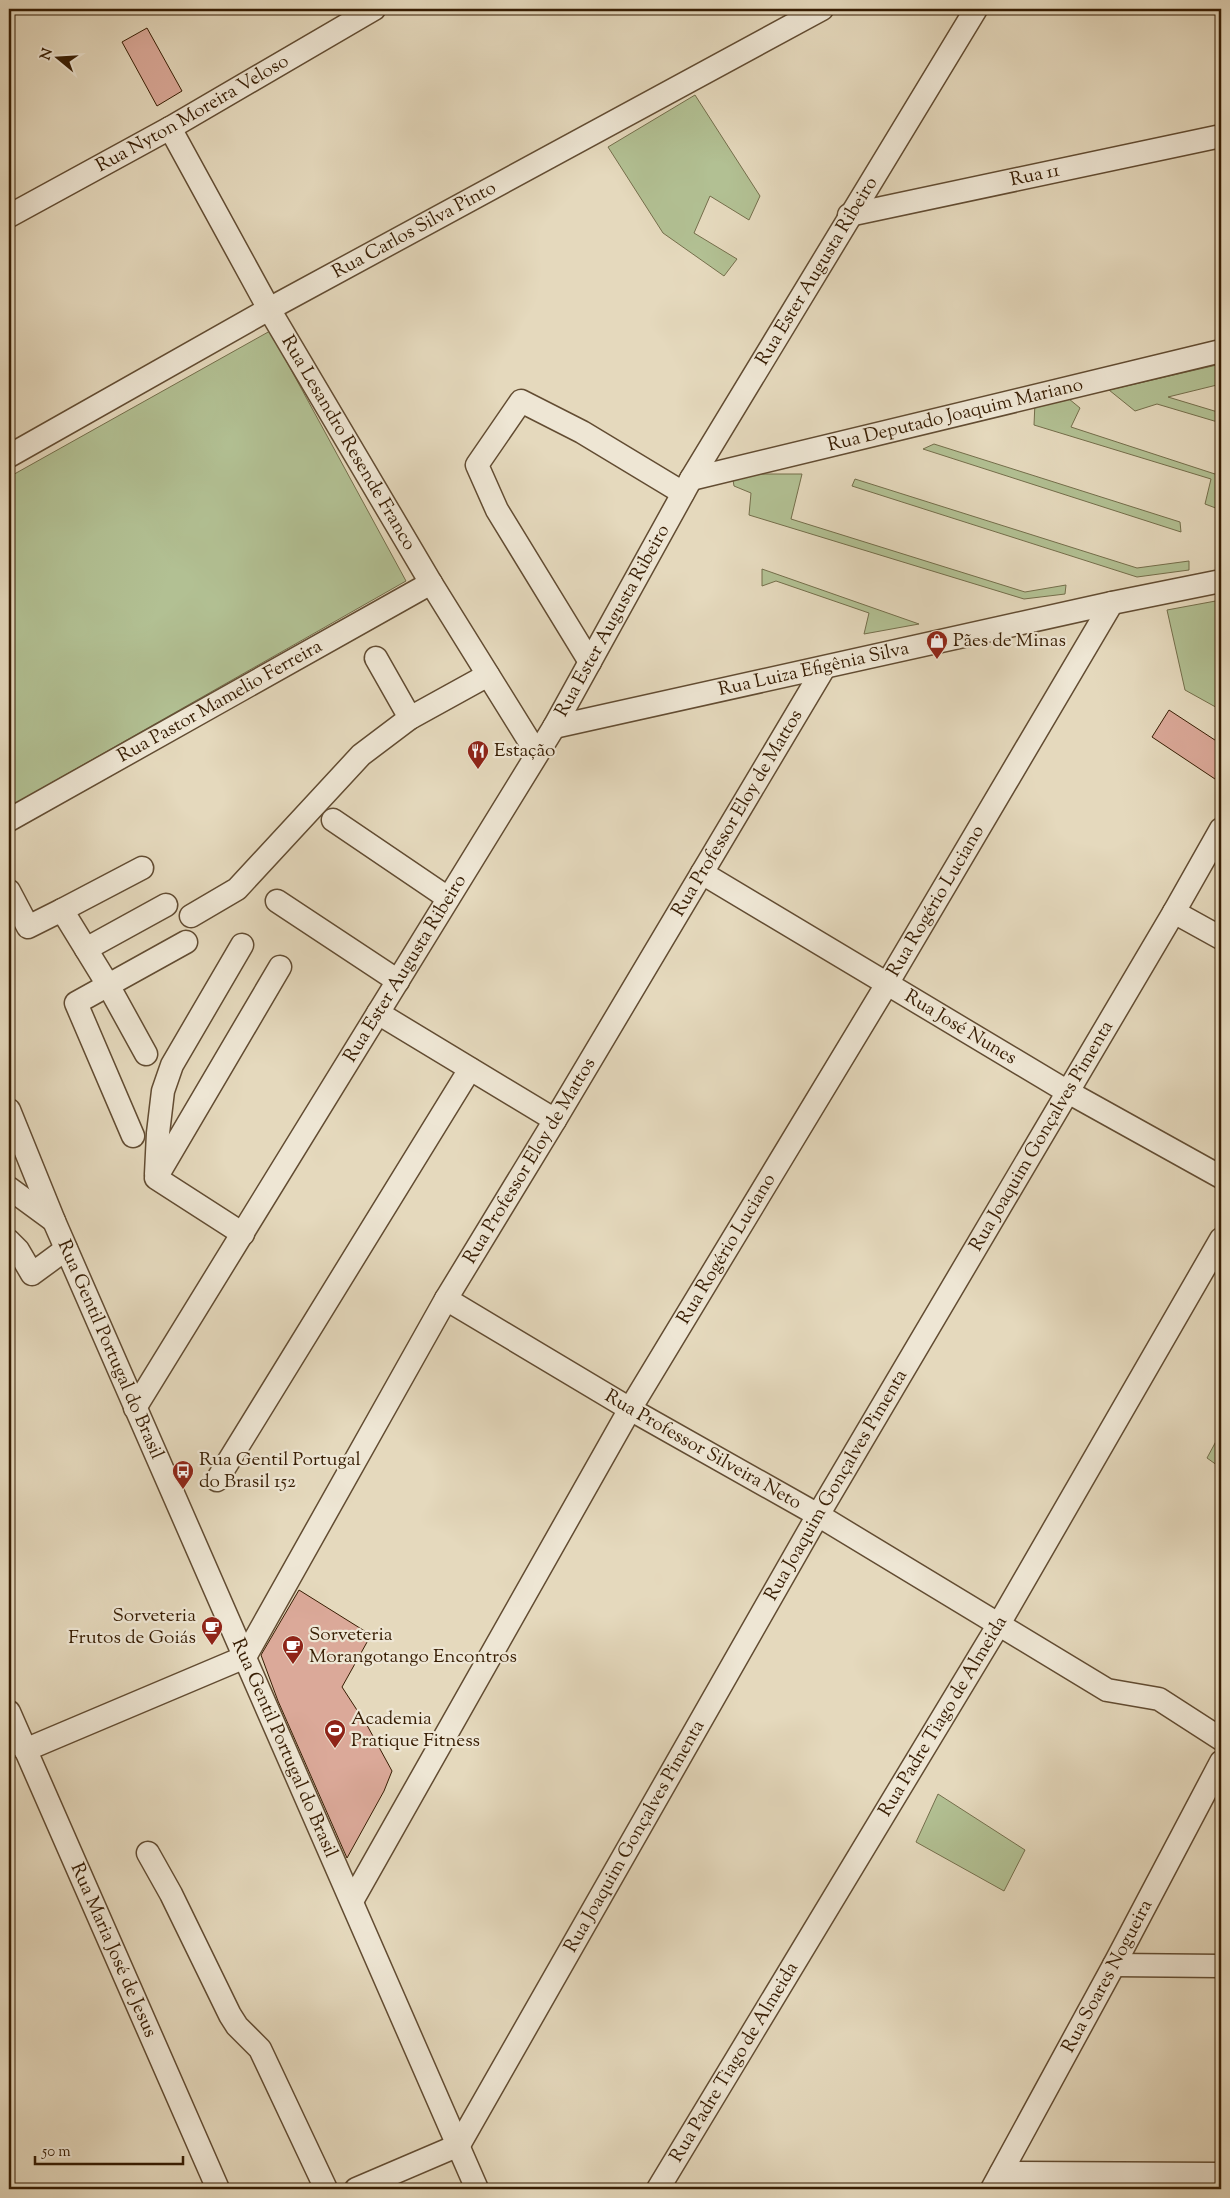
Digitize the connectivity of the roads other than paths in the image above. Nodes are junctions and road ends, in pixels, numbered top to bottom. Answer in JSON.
{"nodes":[{"id":1,"x":374,"y":9,"type":"edge"},
{"id":2,"x":822,"y":9,"type":"edge"},
{"id":3,"x":976,"y":9,"type":"edge"},
{"id":4,"x":170,"y":128,"type":"junction"},
{"id":5,"x":1221,"y":136,"type":"edge"},
{"id":6,"x":849,"y":215,"type":"junction"},
{"id":7,"x":9,"y":216,"type":"edge"},
{"id":8,"x":269,"y":309,"type":"junction"},
{"id":9,"x":1221,"y":351,"type":"edge"},
{"id":10,"x":9,"y":456,"type":"edge"},
{"id":11,"x":687,"y":486,"type":"junction"},
{"id":12,"x":1221,"y":581,"type":"edge"},
{"id":13,"x":431,"y":583,"type":"junction"},
{"id":14,"x":1112,"y":603,"type":"junction"},
{"id":15,"x":376,"y":658,"type":"dead end"},
{"id":16,"x":590,"y":662,"type":"junction"},
{"id":17,"x":824,"y":668,"type":"junction"},
{"id":18,"x":488,"y":675,"type":"junction"},
{"id":19,"x":410,"y":718,"type":"junction"},
{"id":20,"x":554,"y":727,"type":"junction"},
{"id":21,"x":536,"y":752,"type":"junction"},
{"id":22,"x":9,"y":820,"type":"edge"},
{"id":23,"x":333,"y":820,"type":"dead end"},
{"id":24,"x":1221,"y":829,"type":"edge"},
{"id":25,"x":142,"y":868,"type":"dead end"},
{"id":26,"x":702,"y":873,"type":"junction"},
{"id":27,"x":9,"y":891,"type":"edge"},
{"id":28,"x":448,"y":898,"type":"junction"},
{"id":29,"x":277,"y":901,"type":"dead end"},
{"id":30,"x":166,"y":905,"type":"dead end"},
{"id":31,"x":62,"y":910,"type":"junction"},
{"id":32,"x":1174,"y":912,"type":"junction"},
{"id":33,"x":191,"y":916,"type":"dead end"},
{"id":34,"x":1221,"y":938,"type":"edge"},
{"id":35,"x":186,"y":942,"type":"dead end"},
{"id":36,"x":242,"y":945,"type":"dead end"},
{"id":37,"x":86,"y":949,"type":"junction"},
{"id":38,"x":280,"y":967,"type":"dead end"},
{"id":39,"x":398,"y":981,"type":"junction"},
{"id":40,"x":887,"y":984,"type":"junction"},
{"id":41,"x":108,"y":985,"type":"junction"},
{"id":42,"x":378,"y":1013,"type":"junction"},
{"id":43,"x":146,"y":1054,"type":"dead end"},
{"id":44,"x":470,"y":1069,"type":"junction"},
{"id":45,"x":1068,"y":1092,"type":"junction"},
{"id":46,"x":555,"y":1120,"type":"junction"},
{"id":47,"x":11,"y":1124,"type":"edge"},
{"id":48,"x":133,"y":1136,"type":"dead end"},
{"id":49,"x":1221,"y":1177,"type":"edge"},
{"id":50,"x":156,"y":1178,"type":"junction"},
{"id":51,"x":9,"y":1188,"type":"edge"},
{"id":52,"x":54,"y":1221,"type":"junction"},
{"id":53,"x":243,"y":1234,"type":"junction"},
{"id":54,"x":1221,"y":1239,"type":"edge"},
{"id":55,"x":9,"y":1241,"type":"edge"},
{"id":56,"x":66,"y":1249,"type":"junction"},
{"id":57,"x":446,"y":1299,"type":"junction"},
{"id":58,"x":136,"y":1408,"type":"junction"},
{"id":59,"x":630,"y":1410,"type":"junction"},
{"id":60,"x":217,"y":1480,"type":"dead end"},
{"id":61,"x":818,"y":1515,"type":"junction"},
{"id":62,"x":999,"y":1624,"type":"junction"},
{"id":63,"x":245,"y":1657,"type":"junction"},
{"id":64,"x":9,"y":1712,"type":"edge"},
{"id":65,"x":1221,"y":1739,"type":"edge"},
{"id":66,"x":25,"y":1750,"type":"junction"},
{"id":67,"x":1221,"y":1762,"type":"edge"},
{"id":68,"x":148,"y":1853,"type":"dead end"},
{"id":69,"x":352,"y":1901,"type":"junction"},
{"id":70,"x":1114,"y":1965,"type":"junction"},
{"id":71,"x":1221,"y":1966,"type":"edge"},
{"id":72,"x":459,"y":2145,"type":"junction"},
{"id":73,"x":1221,"y":2174,"type":"edge"},
{"id":74,"x":996,"y":2181,"type":"edge"},
{"id":75,"x":218,"y":2189,"type":"edge"},
{"id":76,"x":326,"y":2189,"type":"edge"},
{"id":77,"x":356,"y":2189,"type":"edge"},
{"id":78,"x":477,"y":2189,"type":"edge"},
{"id":79,"x":658,"y":2189,"type":"edge"}],
"edges":[{"from":1,"to":4,"type":"street","name":"Rua Nyton Moreira Veloso"},
{"from":2,"to":8,"type":"street","name":"Rua Carlos Silva Pinto"},
{"from":3,"to":6,"type":"street","name":"Rua Ester Augusta Ribeiro"},
{"from":4,"to":7,"type":"street","name":"Rua Nyton Moreira Veloso"},
{"from":4,"to":8,"type":"street","name":"Rua Lesandro Resende Franco"},
{"from":5,"to":6,"type":"street","name":"Rua 11"},
{"from":6,"to":11,"type":"street","name":"Rua Ester Augusta Ribeiro"},
{"from":8,"to":10,"type":"street","name":"Rua Carlos Silva Pinto"},
{"from":8,"to":13,"type":"street","name":"Rua Lesandro Resende Franco"},
{"from":9,"to":11,"type":"street","name":"Rua Deputado Joaquim Mariano"},
{"from":11,"to":16,"type":"street","name":"Rua Ester Augusta Ribeiro"},
{"from":11,"to":16,"type":"street"},
{"from":12,"to":14,"type":"street","name":"Rua Luiza Efigênia Silva"},
{"from":13,"to":18,"type":"street","name":"Rua Lesandro Resende Franco"},
{"from":13,"to":22,"type":"street","name":"Rua Pastor Mamelio Ferreira"},
{"from":14,"to":17,"type":"street","name":"Rua Luiza Efigênia Silva"},
{"from":14,"to":40,"type":"street","name":"Rua Rogério Luciano"},
{"from":15,"to":19,"type":"street"},
{"from":16,"to":20,"type":"street","name":"Rua Ester Augusta Ribeiro"},
{"from":17,"to":20,"type":"street","name":"Rua Luiza Efigênia Silva"},
{"from":17,"to":26,"type":"street","name":"Rua Professor Eloy de Mattos"},
{"from":18,"to":19,"type":"street"},
{"from":18,"to":21,"type":"street","name":"Rua Lesandro Resende Franco"},
{"from":19,"to":33,"type":"street"},
{"from":20,"to":21,"type":"street","name":"Rua Ester Augusta Ribeiro"},
{"from":21,"to":28,"type":"street","name":"Rua Ester Augusta Ribeiro"},
{"from":23,"to":28,"type":"street"},
{"from":24,"to":32,"type":"street","name":"Rua Joaquim Gonçalves Pimenta"},
{"from":25,"to":31,"type":"street"},
{"from":26,"to":40,"type":"street","name":"Rua José Nunes"},
{"from":26,"to":46,"type":"street","name":"Rua Professor Eloy de Mattos"},
{"from":27,"to":31,"type":"street"},
{"from":28,"to":39,"type":"street","name":"Rua Ester Augusta Ribeiro"},
{"from":29,"to":39,"type":"street"},
{"from":30,"to":37,"type":"street"},
{"from":31,"to":37,"type":"street"},
{"from":32,"to":34,"type":"street"},
{"from":32,"to":45,"type":"street","name":"Rua Joaquim Gonçalves Pimenta"},
{"from":35,"to":41,"type":"street"},
{"from":36,"to":50,"type":"street"},
{"from":37,"to":41,"type":"street"},
{"from":38,"to":50,"type":"street"},
{"from":39,"to":42,"type":"street","name":"Rua Ester Augusta Ribeiro"},
{"from":40,"to":45,"type":"street","name":"Rua José Nunes"},
{"from":40,"to":59,"type":"street","name":"Rua Rogério Luciano"},
{"from":41,"to":43,"type":"street"},
{"from":41,"to":48,"type":"street"},
{"from":42,"to":44,"type":"street"},
{"from":42,"to":53,"type":"street","name":"Rua Ester Augusta Ribeiro"},
{"from":44,"to":46,"type":"street"},
{"from":44,"to":60,"type":"street"},
{"from":45,"to":49,"type":"street","name":"Rua José Nunes"},
{"from":45,"to":61,"type":"street","name":"Rua Joaquim Gonçalves Pimenta"},
{"from":46,"to":57,"type":"street","name":"Rua Professor Eloy de Mattos"},
{"from":47,"to":52,"type":"street"},
{"from":50,"to":53,"type":"street"},
{"from":51,"to":52,"type":"street","name":"Rua Gentil Portugal do Brasil"},
{"from":52,"to":56,"type":"street","name":"Rua Gentil Portugal do Brasil"},
{"from":53,"to":58,"type":"street","name":"Rua Ester Augusta Ribeiro"},
{"from":54,"to":62,"type":"street","name":"Rua Padre Tiago de Almeida"},
{"from":55,"to":56,"type":"street"},
{"from":56,"to":58,"type":"street","name":"Rua Gentil Portugal do Brasil"},
{"from":57,"to":59,"type":"street","name":"Rua Professor Silveira Neto"},
{"from":57,"to":63,"type":"street","name":"Rua Professor Eloy de Mattos"},
{"from":58,"to":63,"type":"street","name":"Rua Gentil Portugal do Brasil"},
{"from":59,"to":61,"type":"street","name":"Rua Professor Silveira Neto"},
{"from":59,"to":69,"type":"street","name":"Rua Rogério Luciano"},
{"from":61,"to":62,"type":"street","name":"Rua Professor Silveira Neto"},
{"from":61,"to":72,"type":"street","name":"Rua Joaquim Gonçalves Pimenta"},
{"from":62,"to":65,"type":"street","name":"Rua Professor Silveira Neto"},
{"from":62,"to":79,"type":"street","name":"Rua Padre Tiago de Almeida"},
{"from":63,"to":66,"type":"street"},
{"from":63,"to":69,"type":"street","name":"Rua Gentil Portugal do Brasil"},
{"from":64,"to":66,"type":"street","name":"Rua Maria José de Jesus"},
{"from":66,"to":75,"type":"street","name":"Rua Maria José de Jesus"},
{"from":67,"to":70,"type":"street","name":"Rua Soares Nogueira"},
{"from":68,"to":76,"type":"street"},
{"from":69,"to":72,"type":"street","name":"Rua Gentil Portugal do Brasil"},
{"from":70,"to":71,"type":"street"},
{"from":70,"to":74,"type":"street","name":"Rua Soares Nogueira"},
{"from":72,"to":77,"type":"street"},
{"from":72,"to":78,"type":"street","name":"Rua Gentil Portugal do Brasil"},
{"from":73,"to":74,"type":"street"}]}
